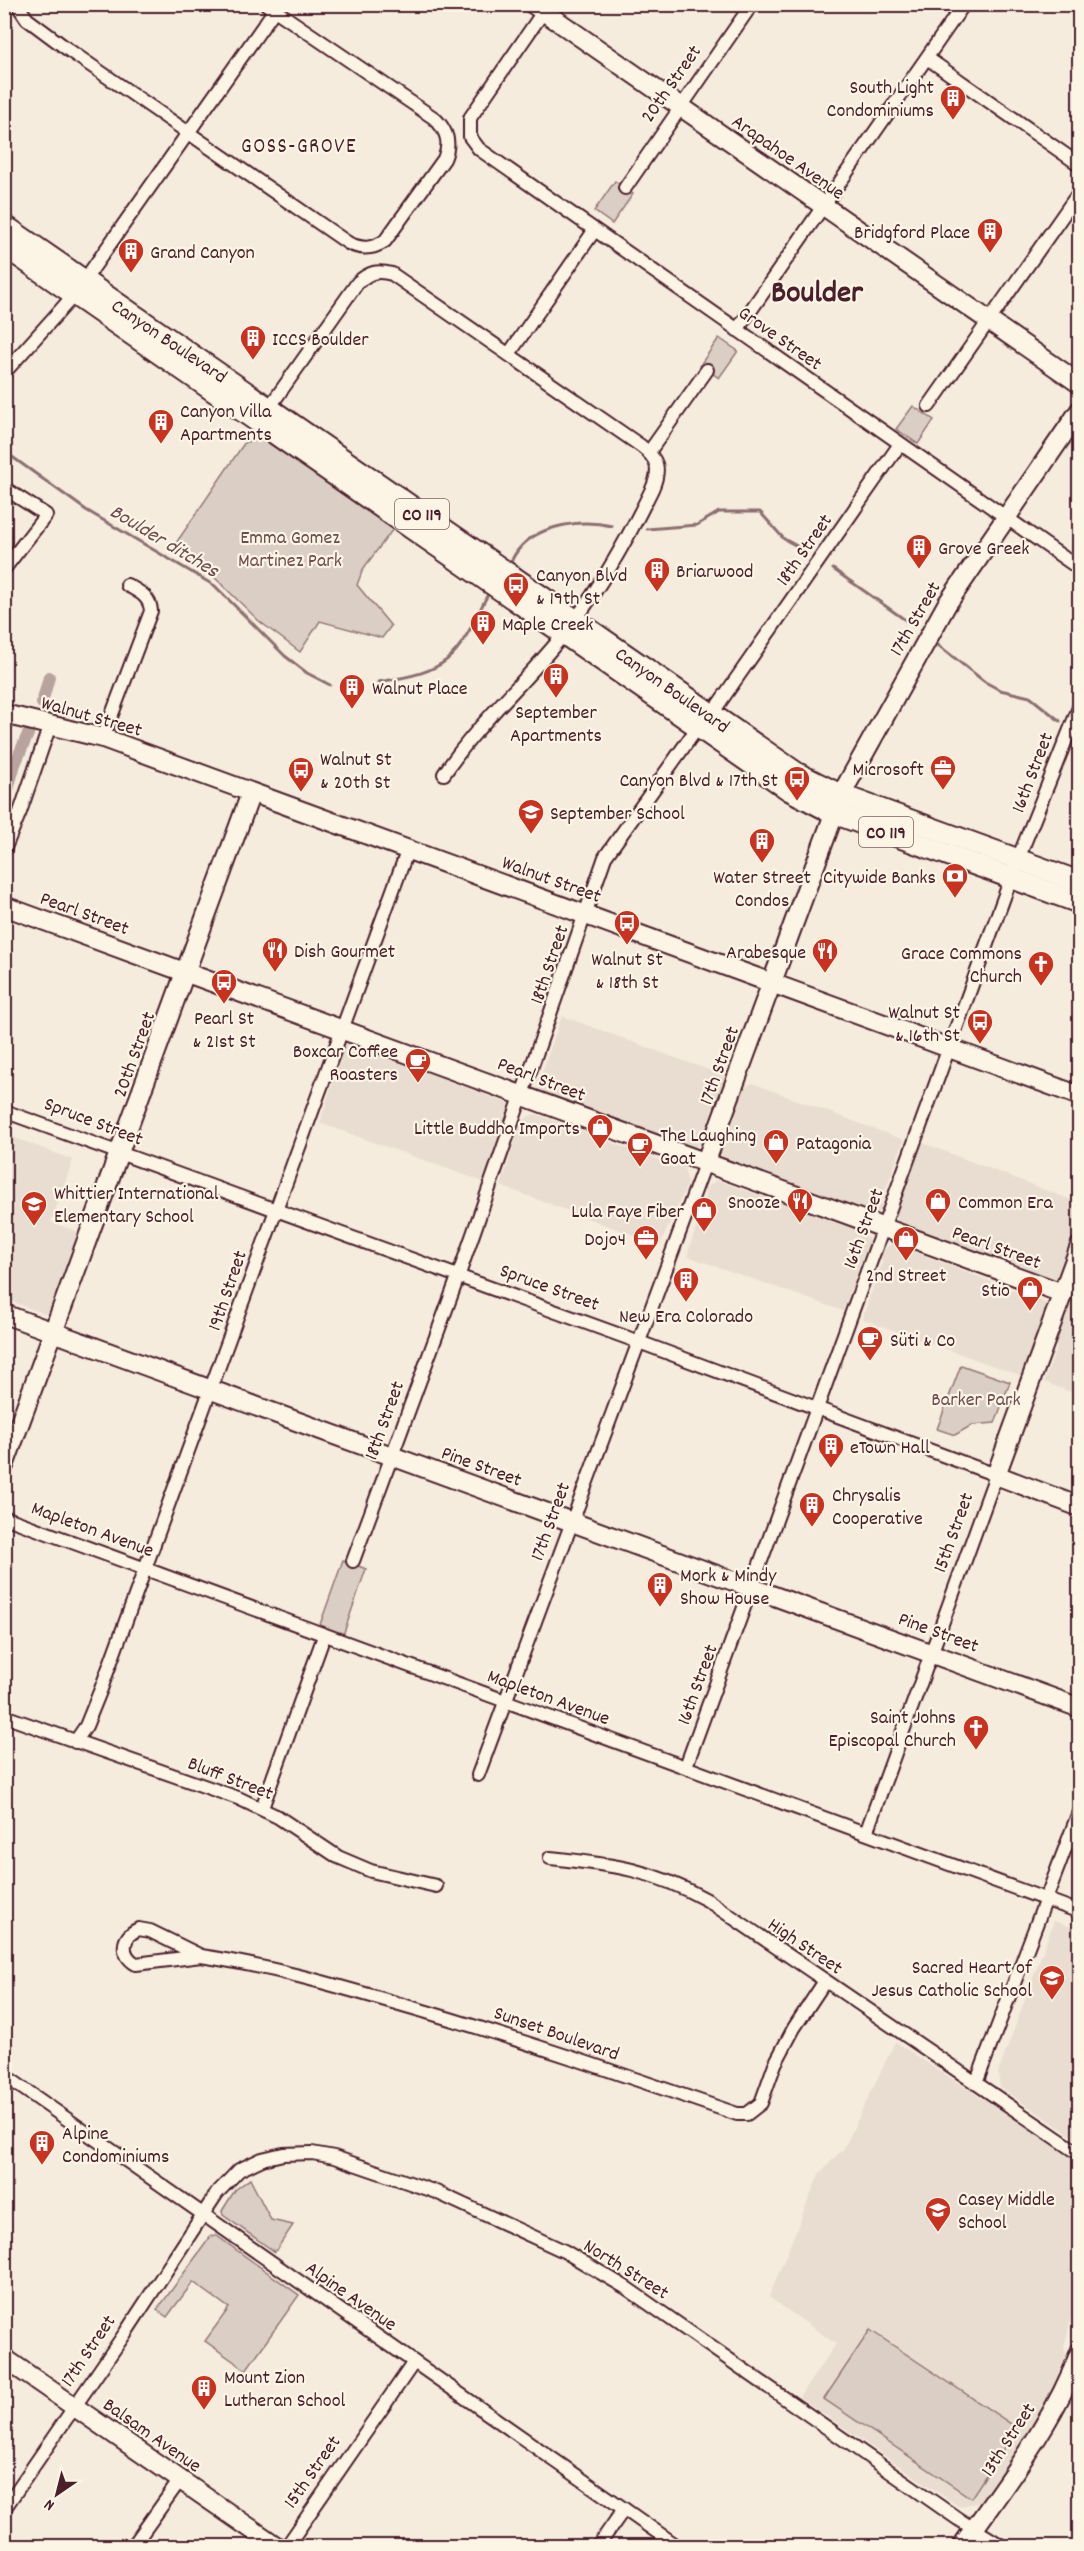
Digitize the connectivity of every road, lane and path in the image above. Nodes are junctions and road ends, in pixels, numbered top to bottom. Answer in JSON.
{"nodes":[{"id":1,"x":17,"y":4,"type":"edge"},
{"id":2,"x":752,"y":4,"type":"edge"},
{"id":3,"x":964,"y":4,"type":"edge"},
{"id":4,"x":273,"y":7,"type":"edge"},
{"id":5,"x":538,"y":8,"type":"edge"},
{"id":6,"x":927,"y":58,"type":"junction"},
{"id":7,"x":680,"y":108,"type":"junction"},
{"id":8,"x":188,"y":134,"type":"junction"},
{"id":9,"x":1080,"y":165,"type":"edge"},
{"id":10,"x":625,"y":188,"type":"dead end"},
{"id":11,"x":1080,"y":191,"type":"edge"},
{"id":12,"x":822,"y":207,"type":"junction"},
{"id":13,"x":4,"y":225,"type":"edge"},
{"id":14,"x":594,"y":231,"type":"junction"},
{"id":15,"x":4,"y":246,"type":"edge"},
{"id":16,"x":79,"y":289,"type":"junction"},
{"id":17,"x":988,"y":321,"type":"junction"},
{"id":18,"x":737,"y":330,"type":"junction"},
{"id":19,"x":509,"y":354,"type":"junction"},
{"id":20,"x":707,"y":370,"type":"dead end"},
{"id":21,"x":4,"y":373,"type":"edge"},
{"id":22,"x":1080,"y":384,"type":"edge"},
{"id":23,"x":929,"y":406,"type":"dead end"},
{"id":24,"x":1080,"y":410,"type":"edge"},
{"id":25,"x":264,"y":415,"type":"junction"},
{"id":26,"x":900,"y":444,"type":"junction"},
{"id":27,"x":649,"y":452,"type":"junction"},
{"id":28,"x":4,"y":488,"type":"edge"},
{"id":29,"x":1006,"y":517,"type":"junction"},
{"id":30,"x":1080,"y":568,"type":"edge"},
{"id":31,"x":4,"y":569,"type":"edge"},
{"id":32,"x":127,"y":585,"type":"dead end"},
{"id":33,"x":569,"y":627,"type":"junction"},
{"id":34,"x":1080,"y":705,"type":"edge"},
{"id":35,"x":4,"y":714,"type":"edge"},
{"id":36,"x":704,"y":721,"type":"junction"},
{"id":37,"x":50,"y":725,"type":"junction"},
{"id":38,"x":103,"y":738,"type":"junction"},
{"id":39,"x":444,"y":774,"type":"dead end"},
{"id":40,"x":251,"y":793,"type":"junction"},
{"id":41,"x":837,"y":804,"type":"junction"},
{"id":42,"x":408,"y":849,"type":"junction"},
{"id":43,"x":4,"y":850,"type":"edge"},
{"id":44,"x":1018,"y":859,"type":"junction"},
{"id":45,"x":1011,"y":879,"type":"junction"},
{"id":46,"x":1080,"y":882,"type":"edge"},
{"id":47,"x":1080,"y":903,"type":"edge"},
{"id":48,"x":4,"y":906,"type":"edge"},
{"id":49,"x":586,"y":914,"type":"junction"},
{"id":50,"x":186,"y":973,"type":"junction"},
{"id":51,"x":772,"y":982,"type":"junction"},
{"id":52,"x":342,"y":1030,"type":"junction"},
{"id":53,"x":950,"y":1049,"type":"junction"},
{"id":54,"x":522,"y":1094,"type":"junction"},
{"id":55,"x":1080,"y":1096,"type":"edge"},
{"id":56,"x":4,"y":1111,"type":"edge"},
{"id":57,"x":121,"y":1155,"type":"junction"},
{"id":58,"x":706,"y":1161,"type":"junction"},
{"id":59,"x":275,"y":1209,"type":"junction"},
{"id":60,"x":883,"y":1227,"type":"junction"},
{"id":61,"x":1080,"y":1246,"type":"edge"},
{"id":62,"x":458,"y":1277,"type":"junction"},
{"id":63,"x":1062,"y":1293,"type":"junction"},
{"id":64,"x":4,"y":1314,"type":"edge"},
{"id":65,"x":54,"y":1332,"type":"junction"},
{"id":66,"x":639,"y":1342,"type":"junction"},
{"id":67,"x":211,"y":1390,"type":"junction"},
{"id":68,"x":818,"y":1408,"type":"junction"},
{"id":69,"x":1009,"y":1440,"type":"junction"},
{"id":70,"x":390,"y":1456,"type":"junction"},
{"id":71,"x":4,"y":1466,"type":"edge"},
{"id":72,"x":996,"y":1476,"type":"junction"},
{"id":73,"x":1040,"y":1493,"type":"junction"},
{"id":74,"x":1080,"y":1507,"type":"edge"},
{"id":75,"x":4,"y":1517,"type":"edge"},
{"id":76,"x":573,"y":1521,"type":"junction"},
{"id":77,"x":353,"y":1561,"type":"dead end"},
{"id":78,"x":145,"y":1567,"type":"junction"},
{"id":79,"x":752,"y":1588,"type":"junction"},
{"id":80,"x":324,"y":1636,"type":"junction"},
{"id":81,"x":931,"y":1653,"type":"junction"},
{"id":82,"x":507,"y":1701,"type":"junction"},
{"id":83,"x":1080,"y":1708,"type":"edge"},
{"id":84,"x":4,"y":1716,"type":"edge"},
{"id":85,"x":75,"y":1742,"type":"junction"},
{"id":86,"x":686,"y":1766,"type":"junction"},
{"id":87,"x":478,"y":1775,"type":"dead end"},
{"id":88,"x":262,"y":1808,"type":"junction"},
{"id":89,"x":1080,"y":1809,"type":"edge"},
{"id":90,"x":866,"y":1833,"type":"junction"},
{"id":91,"x":550,"y":1858,"type":"dead end"},
{"id":92,"x":436,"y":1886,"type":"dead end"},
{"id":93,"x":1047,"y":1900,"type":"junction"},
{"id":94,"x":1080,"y":1912,"type":"edge"},
{"id":95,"x":201,"y":1956,"type":"junction"},
{"id":96,"x":825,"y":1981,"type":"junction"},
{"id":97,"x":4,"y":2075,"type":"edge"},
{"id":98,"x":977,"y":2082,"type":"junction"},
{"id":99,"x":1080,"y":2154,"type":"edge"},
{"id":100,"x":204,"y":2214,"type":"junction"},
{"id":101,"x":4,"y":2358,"type":"edge"},
{"id":102,"x":1078,"y":2360,"type":"edge"},
{"id":103,"x":414,"y":2362,"type":"junction"},
{"id":104,"x":75,"y":2408,"type":"junction"},
{"id":105,"x":180,"y":2480,"type":"junction"},
{"id":106,"x":4,"y":2509,"type":"edge"},
{"id":107,"x":624,"y":2509,"type":"junction"},
{"id":108,"x":975,"y":2528,"type":"junction"},
{"id":109,"x":133,"y":2547,"type":"edge"},
{"id":110,"x":276,"y":2547,"type":"edge"},
{"id":111,"x":287,"y":2547,"type":"edge"},
{"id":112,"x":598,"y":2547,"type":"edge"},
{"id":113,"x":677,"y":2547,"type":"edge"},
{"id":114,"x":962,"y":2547,"type":"edge"},
{"id":115,"x":1002,"y":2547,"type":"edge"}],
"edges":[{"from":1,"to":8,"type":"street"},
{"from":2,"to":7,"type":"street","name":"20th Street"},
{"from":3,"to":6,"type":"street"},
{"from":4,"to":8,"type":"street"},
{"from":4,"to":8,"type":"street"},
{"from":5,"to":7,"type":"street","name":"Arapahoe Avenue"},
{"from":5,"to":14,"type":"street","name":"Grove Street"},
{"from":6,"to":9,"type":"street"},
{"from":6,"to":12,"type":"street"},
{"from":7,"to":10,"type":"street","name":"20th Street"},
{"from":7,"to":12,"type":"street","name":"Arapahoe Avenue"},
{"from":8,"to":16,"type":"street"},
{"from":11,"to":17,"type":"street"},
{"from":12,"to":17,"type":"street","name":"Arapahoe Avenue"},
{"from":12,"to":18,"type":"street"},
{"from":13,"to":16,"type":"main road","name":"Canyon Boulevard","number":"CO 119"},
{"from":14,"to":18,"type":"street","name":"Grove Street"},
{"from":14,"to":19,"type":"street"},
{"from":15,"to":16,"type":"main road","name":"Canyon Boulevard","number":"CO 119"},
{"from":16,"to":21,"type":"street"},
{"from":16,"to":25,"type":"main road","name":"Canyon Boulevard","number":"CO 119"},
{"from":17,"to":22,"type":"street","name":"Arapahoe Avenue"},
{"from":17,"to":23,"type":"street"},
{"from":18,"to":26,"type":"street","name":"Grove Street"},
{"from":19,"to":25,"type":"street"},
{"from":19,"to":27,"type":"street"},
{"from":20,"to":27,"type":"street"},
{"from":24,"to":29,"type":"street","name":"17th Street"},
{"from":25,"to":33,"type":"main road","name":"Canyon Boulevard","number":"CO 119"},
{"from":26,"to":29,"type":"street","name":"Grove Street"},
{"from":26,"to":36,"type":"street","name":"18th Street"},
{"from":27,"to":33,"type":"street"},
{"from":28,"to":31,"type":"street"},
{"from":29,"to":30,"type":"street","name":"Grove Street"},
{"from":29,"to":41,"type":"street","name":"17th Street"},
{"from":32,"to":38,"type":"street"},
{"from":33,"to":36,"type":"main road","name":"Canyon Boulevard","number":"CO 119"},
{"from":33,"to":39,"type":"street"},
{"from":34,"to":44,"type":"street","name":"16th Street"},
{"from":35,"to":37,"type":"street","name":"Walnut Street"},
{"from":36,"to":41,"type":"main road","name":"Canyon Boulevard","number":"CO 119"},
{"from":36,"to":49,"type":"street","name":"18th Street"},
{"from":37,"to":38,"type":"street","name":"Walnut Street"},
{"from":37,"to":43,"type":"street"},
{"from":38,"to":40,"type":"street","name":"Walnut Street"},
{"from":40,"to":42,"type":"street","name":"Walnut Street"},
{"from":40,"to":50,"type":"street","name":"20th Street"},
{"from":41,"to":44,"type":"main road","name":"Canyon Boulevard","number":"CO 119"},
{"from":41,"to":45,"type":"main road","name":"Canyon Boulevard","number":"CO 119"},
{"from":41,"to":51,"type":"street","name":"17th Street"},
{"from":42,"to":49,"type":"street","name":"Walnut Street"},
{"from":42,"to":52,"type":"street","name":"19th Street"},
{"from":44,"to":45,"type":"street","name":"16th Street"},
{"from":44,"to":46,"type":"main road","name":"Canyon Boulevard","number":"CO 119"},
{"from":45,"to":47,"type":"main road","name":"Canyon Boulevard","number":"CO 119"},
{"from":45,"to":53,"type":"street","name":"16th Street"},
{"from":48,"to":50,"type":"street","name":"Pearl Street"},
{"from":49,"to":51,"type":"street","name":"Walnut Street"},
{"from":49,"to":54,"type":"street","name":"18th Street"},
{"from":50,"to":52,"type":"street","name":"Pearl Street"},
{"from":50,"to":57,"type":"street","name":"20th Street"},
{"from":51,"to":53,"type":"street","name":"Walnut Street"},
{"from":51,"to":58,"type":"street","name":"17th Street"},
{"from":52,"to":54,"type":"street","name":"Pearl Street"},
{"from":52,"to":59,"type":"street","name":"19th Street"},
{"from":53,"to":55,"type":"street","name":"Walnut Street"},
{"from":53,"to":60,"type":"street","name":"16th Street"},
{"from":54,"to":58,"type":"street","name":"Pearl Street"},
{"from":54,"to":62,"type":"street","name":"18th Street"},
{"from":56,"to":57,"type":"street","name":"Spruce Street"},
{"from":57,"to":59,"type":"street","name":"Spruce Street"},
{"from":57,"to":65,"type":"street","name":"20th Street"},
{"from":58,"to":60,"type":"street","name":"Pearl Street"},
{"from":58,"to":66,"type":"street","name":"17th Street"},
{"from":59,"to":62,"type":"street","name":"Spruce Street"},
{"from":59,"to":67,"type":"street","name":"19th Street"},
{"from":60,"to":63,"type":"street","name":"Pearl Street"},
{"from":60,"to":68,"type":"street","name":"16th Street"},
{"from":61,"to":63,"type":"street","name":"15th Street"},
{"from":62,"to":66,"type":"street","name":"Spruce Street"},
{"from":62,"to":70,"type":"street","name":"18th Street"},
{"from":63,"to":69,"type":"street","name":"15th Street"},
{"from":64,"to":65,"type":"street","name":"Pine Street"},
{"from":65,"to":67,"type":"street","name":"Pine Street"},
{"from":65,"to":71,"type":"street","name":"20th Street"},
{"from":66,"to":68,"type":"street","name":"Spruce Street"},
{"from":66,"to":76,"type":"street","name":"17th Street"},
{"from":67,"to":70,"type":"street","name":"Pine Street"},
{"from":67,"to":78,"type":"street","name":"19th Street"},
{"from":68,"to":72,"type":"street","name":"Spruce Street"},
{"from":68,"to":79,"type":"street","name":"16th Street"},
{"from":69,"to":72,"type":"street","name":"15th Street"},
{"from":69,"to":73,"type":"street"},
{"from":70,"to":76,"type":"street","name":"Pine Street"},
{"from":70,"to":77,"type":"street","name":"18th Street"},
{"from":72,"to":73,"type":"street","name":"Spruce Street"},
{"from":72,"to":81,"type":"street","name":"15th Street"},
{"from":73,"to":74,"type":"street","name":"Spruce Street"},
{"from":75,"to":78,"type":"street","name":"Mapleton Avenue"},
{"from":76,"to":79,"type":"street","name":"Pine Street"},
{"from":76,"to":82,"type":"street","name":"17th Street"},
{"from":78,"to":80,"type":"street","name":"Mapleton Avenue"},
{"from":78,"to":85,"type":"street","name":"19th Street"},
{"from":79,"to":81,"type":"street","name":"Pine Street"},
{"from":79,"to":86,"type":"street","name":"16th Street"},
{"from":80,"to":82,"type":"street","name":"Mapleton Avenue"},
{"from":80,"to":88,"type":"street"},
{"from":81,"to":83,"type":"street","name":"Pine Street"},
{"from":81,"to":90,"type":"street","name":"15th Street"},
{"from":82,"to":86,"type":"street","name":"Mapleton Avenue"},
{"from":82,"to":87,"type":"street","name":"17th Street"},
{"from":84,"to":85,"type":"street","name":"Bluff Street"},
{"from":85,"to":88,"type":"street","name":"Bluff Street"},
{"from":86,"to":90,"type":"street","name":"Mapleton Avenue"},
{"from":88,"to":92,"type":"street","name":"Bluff Street"},
{"from":89,"to":93,"type":"street"},
{"from":90,"to":93,"type":"street","name":"Mapleton Avenue"},
{"from":91,"to":96,"type":"street","name":"High Street"},
{"from":93,"to":94,"type":"street","name":"Mapleton Avenue"},
{"from":93,"to":98,"type":"street"},
{"from":95,"to":95,"type":"street","name":"Sunset Boulevard"},
{"from":95,"to":96,"type":"street","name":"Sunset Boulevard"},
{"from":96,"to":98,"type":"street","name":"High Street"},
{"from":97,"to":100,"type":"street","name":"Alpine Avenue"},
{"from":98,"to":99,"type":"street","name":"High Street"},
{"from":100,"to":103,"type":"street","name":"Alpine Avenue"},
{"from":100,"to":104,"type":"street","name":"17th Street"},
{"from":100,"to":108,"type":"street","name":"North Street"},
{"from":101,"to":104,"type":"street","name":"Balsam Avenue"},
{"from":102,"to":108,"type":"street","name":"13th Street"},
{"from":103,"to":107,"type":"street","name":"Alpine Avenue"},
{"from":103,"to":111,"type":"street","name":"15th Street"},
{"from":104,"to":105,"type":"street","name":"Balsam Avenue"},
{"from":104,"to":106,"type":"street","name":"17th Street"},
{"from":105,"to":109,"type":"street"},
{"from":105,"to":110,"type":"street","name":"Balsam Avenue"},
{"from":107,"to":112,"type":"street"},
{"from":107,"to":113,"type":"street","name":"Alpine Avenue"},
{"from":108,"to":114,"type":"street","name":"13th Street"},
{"from":108,"to":115,"type":"street","name":"North Street"}]}
